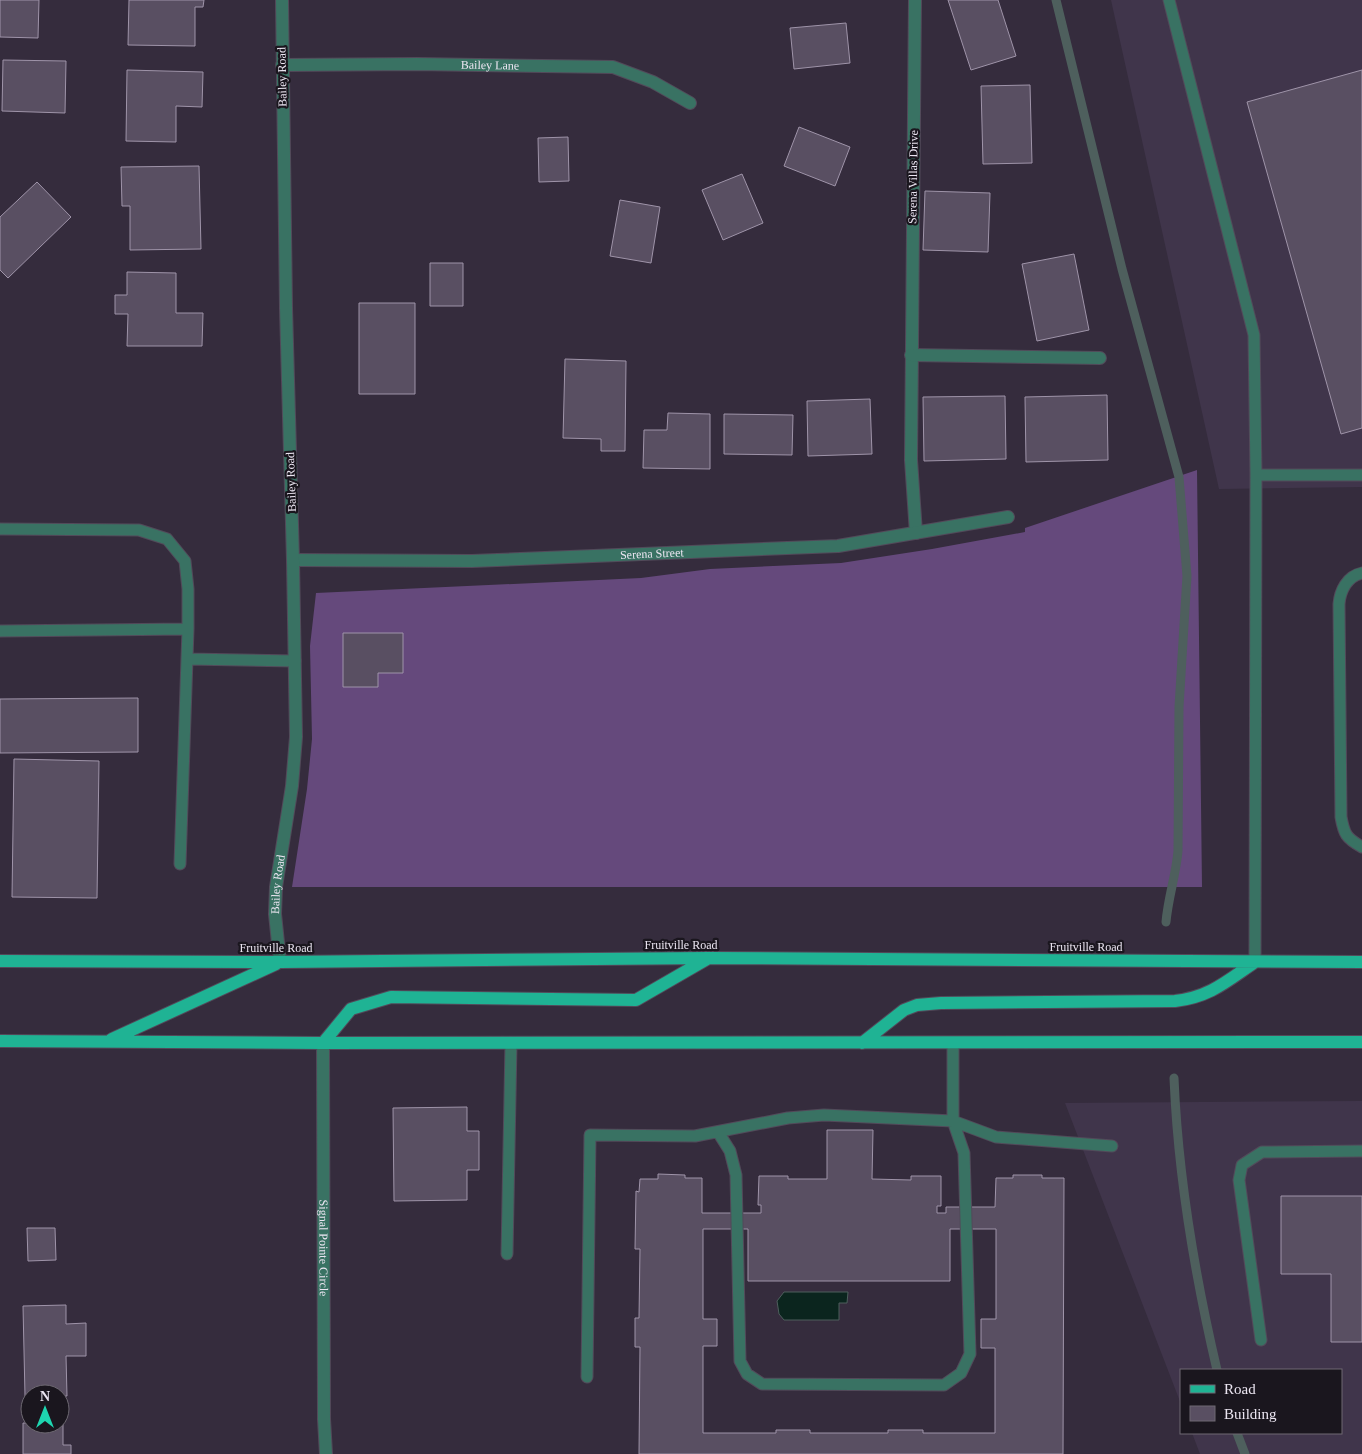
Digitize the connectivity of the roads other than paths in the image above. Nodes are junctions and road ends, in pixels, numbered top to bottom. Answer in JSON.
{"nodes":[{"id":1,"x":282,"y":0,"type":"edge"},
{"id":2,"x":915,"y":0,"type":"edge"},
{"id":3,"x":1169,"y":0,"type":"edge"},
{"id":4,"x":282,"y":65,"type":"junction"},
{"id":5,"x":690,"y":102,"type":"dead end"},
{"id":6,"x":911,"y":355,"type":"junction"},
{"id":7,"x":1100,"y":358,"type":"dead end"},
{"id":8,"x":1256,"y":475,"type":"junction"},
{"id":9,"x":1362,"y":475,"type":"edge"},
{"id":10,"x":1008,"y":517,"type":"dead end"},
{"id":11,"x":0,"y":529,"type":"edge"},
{"id":12,"x":916,"y":533,"type":"junction"},
{"id":13,"x":293,"y":560,"type":"junction"},
{"id":14,"x":1362,"y":573,"type":"edge"},
{"id":15,"x":188,"y":629,"type":"junction"},
{"id":16,"x":0,"y":631,"type":"edge"},
{"id":17,"x":188,"y":659,"type":"junction"},
{"id":18,"x":295,"y":661,"type":"junction"},
{"id":19,"x":1362,"y":847,"type":"edge"},
{"id":20,"x":180,"y":864,"type":"dead end"},
{"id":21,"x":709,"y":958,"type":"junction"},
{"id":22,"x":0,"y":961,"type":"edge"},
{"id":23,"x":280,"y":962,"type":"junction"},
{"id":24,"x":1255,"y":962,"type":"junction"},
{"id":25,"x":1362,"y":962,"type":"edge"},
{"id":26,"x":0,"y":1041,"type":"edge"},
{"id":27,"x":108,"y":1041,"type":"junction"},
{"id":28,"x":1362,"y":1042,"type":"edge"},
{"id":29,"x":323,"y":1043,"type":"junction"},
{"id":30,"x":511,"y":1043,"type":"junction"},
{"id":31,"x":862,"y":1043,"type":"junction"},
{"id":32,"x":953,"y":1043,"type":"junction"},
{"id":33,"x":953,"y":1121,"type":"junction"},
{"id":34,"x":718,"y":1132,"type":"junction"},
{"id":35,"x":1112,"y":1146,"type":"dead end"},
{"id":36,"x":1362,"y":1151,"type":"edge"},
{"id":37,"x":507,"y":1254,"type":"dead end"},
{"id":38,"x":1261,"y":1340,"type":"dead end"},
{"id":39,"x":587,"y":1377,"type":"dead end"},
{"id":40,"x":326,"y":1454,"type":"edge"}],
"edges":[{"from":1,"to":4,"type":"street","name":"Bailey Road"},
{"from":2,"to":6,"type":"street","name":"Serena Villas Drive"},
{"from":3,"to":8,"type":"lane"},
{"from":4,"to":5,"type":"street","name":"Bailey Lane"},
{"from":4,"to":13,"type":"street","name":"Bailey Road"},
{"from":6,"to":7,"type":"street"},
{"from":6,"to":12,"type":"street","name":"Serena Villas Drive"},
{"from":8,"to":9,"type":"lane"},
{"from":8,"to":24,"type":"lane"},
{"from":10,"to":12,"type":"street","name":"Serena Street"},
{"from":11,"to":15,"type":"lane"},
{"from":12,"to":13,"type":"street","name":"Serena Street"},
{"from":13,"to":18,"type":"street","name":"Bailey Road"},
{"from":14,"to":19,"type":"lane"},
{"from":15,"to":16,"type":"lane"},
{"from":15,"to":17,"type":"lane"},
{"from":17,"to":18,"type":"lane"},
{"from":17,"to":20,"type":"lane"},
{"from":18,"to":23,"type":"street","name":"Bailey Road"},
{"from":21,"to":23,"type":"main road","name":"Fruitville Road"},
{"from":21,"to":24,"type":"main road","name":"Fruitville Road"},
{"from":21,"to":29,"type":"main road"},
{"from":22,"to":23,"type":"main road","name":"Fruitville Road"},
{"from":23,"to":27,"type":"main road"},
{"from":24,"to":25,"type":"main road","name":"Fruitville Road"},
{"from":24,"to":31,"type":"main road"},
{"from":26,"to":27,"type":"main road"},
{"from":27,"to":29,"type":"main road"},
{"from":28,"to":32,"type":"main road"},
{"from":29,"to":30,"type":"main road"},
{"from":29,"to":40,"type":"street","name":"Signal Pointe Circle"},
{"from":30,"to":31,"type":"main road"},
{"from":30,"to":37,"type":"lane"},
{"from":31,"to":32,"type":"main road"},
{"from":32,"to":33,"type":"lane"},
{"from":33,"to":34,"type":"lane"},
{"from":33,"to":34,"type":"lane"},
{"from":33,"to":35,"type":"lane"},
{"from":34,"to":39,"type":"lane"},
{"from":36,"to":38,"type":"lane"}]}
